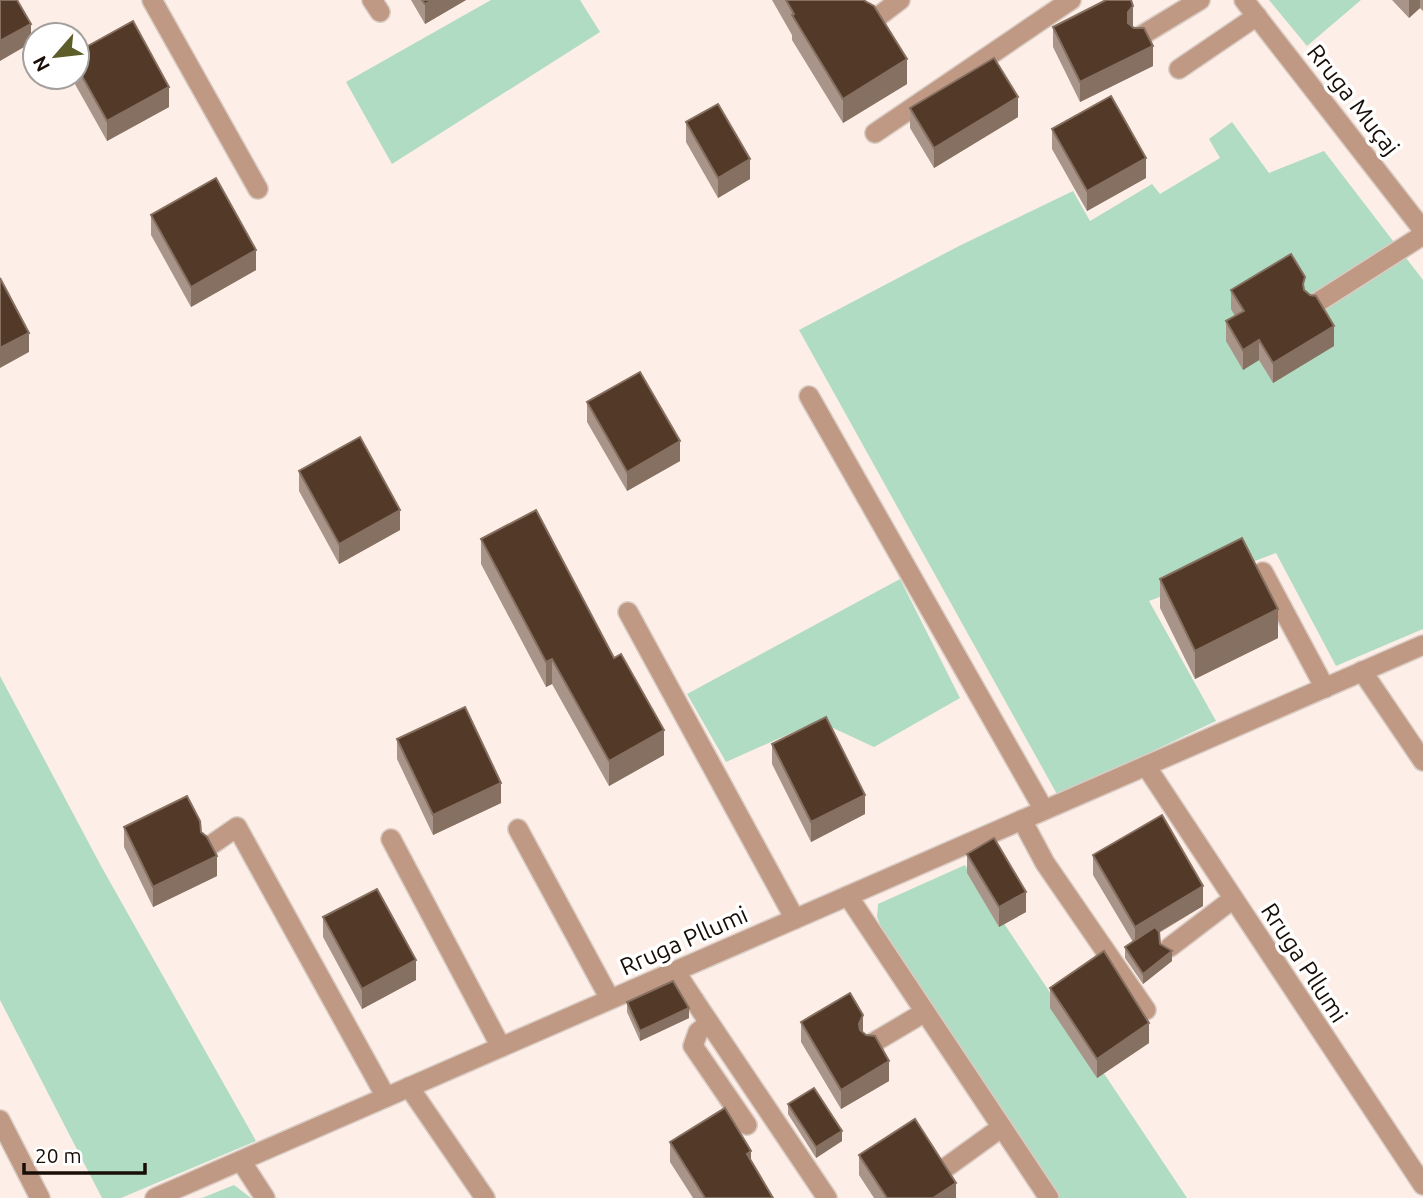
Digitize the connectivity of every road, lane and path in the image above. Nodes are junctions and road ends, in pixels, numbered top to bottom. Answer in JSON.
{"nodes":[{"id":1,"x":152,"y":0,"type":"edge"},
{"id":2,"x":900,"y":0,"type":"edge"},
{"id":3,"x":1071,"y":0,"type":"edge"},
{"id":4,"x":1200,"y":0,"type":"edge"},
{"id":5,"x":1250,"y":8,"type":"edge"},
{"id":6,"x":875,"y":19,"type":"edge"},
{"id":7,"x":1139,"y":37,"type":"edge"},
{"id":8,"x":1179,"y":69,"type":"dead end"},
{"id":9,"x":875,"y":133,"type":"dead end"},
{"id":10,"x":258,"y":189,"type":"dead end"},
{"id":11,"x":1423,"y":233,"type":"edge"},
{"id":12,"x":1315,"y":304,"type":"edge"},
{"id":13,"x":809,"y":396,"type":"dead end"},
{"id":14,"x":1264,"y":572,"type":"dead end"},
{"id":15,"x":628,"y":612,"type":"dead end"},
{"id":16,"x":1423,"y":645,"type":"edge"},
{"id":17,"x":1362,"y":671,"type":"junction"},
{"id":18,"x":1325,"y":688,"type":"junction"},
{"id":19,"x":1423,"y":761,"type":"edge"},
{"id":20,"x":1146,"y":766,"type":"junction"},
{"id":21,"x":1044,"y":810,"type":"junction"},
{"id":22,"x":1022,"y":820,"type":"junction"},
{"id":23,"x":518,"y":829,"type":"dead end"},
{"id":24,"x":391,"y":839,"type":"dead end"},
{"id":25,"x":211,"y":845,"type":"edge"},
{"id":26,"x":848,"y":896,"type":"junction"},
{"id":27,"x":1233,"y":899,"type":"junction"},
{"id":28,"x":795,"y":919,"type":"junction"},
{"id":29,"x":1170,"y":947,"type":"edge"},
{"id":30,"x":674,"y":971,"type":"junction"},
{"id":31,"x":610,"y":999,"type":"junction"},
{"id":32,"x":1146,"y":1010,"type":"dead end"},
{"id":33,"x":925,"y":1012,"type":"junction"},
{"id":34,"x":709,"y":1023,"type":"junction"},
{"id":35,"x":871,"y":1044,"type":"edge"},
{"id":36,"x":501,"y":1047,"type":"junction"},
{"id":37,"x":409,"y":1087,"type":"junction"},
{"id":38,"x":386,"y":1097,"type":"junction"},
{"id":39,"x":0,"y":1120,"type":"edge"},
{"id":40,"x":747,"y":1125,"type":"dead end"},
{"id":41,"x":1002,"y":1127,"type":"junction"},
{"id":42,"x":241,"y":1161,"type":"junction"},
{"id":43,"x":948,"y":1166,"type":"edge"},
{"id":44,"x":1423,"y":1185,"type":"edge"},
{"id":45,"x":40,"y":1198,"type":"edge"},
{"id":46,"x":155,"y":1198,"type":"edge"},
{"id":47,"x":265,"y":1198,"type":"edge"},
{"id":48,"x":485,"y":1198,"type":"edge"},
{"id":49,"x":827,"y":1198,"type":"edge"},
{"id":50,"x":1049,"y":1198,"type":"edge"}],
"edges":[{"from":1,"to":10,"type":"street"},
{"from":2,"to":6,"type":"street"},
{"from":3,"to":9,"type":"street"},
{"from":4,"to":7,"type":"street"},
{"from":5,"to":8,"type":"street"},
{"from":5,"to":11,"type":"street","name":"Rruga Muçaj"},
{"from":11,"to":12,"type":"street"},
{"from":13,"to":21,"type":"street"},
{"from":14,"to":18,"type":"street"},
{"from":15,"to":28,"type":"street"},
{"from":16,"to":17,"type":"street","name":"Rruga Pllumi"},
{"from":17,"to":18,"type":"street","name":"Rruga Pllumi"},
{"from":17,"to":19,"type":"street"},
{"from":18,"to":20,"type":"street","name":"Rruga Pllumi"},
{"from":20,"to":21,"type":"street","name":"Rruga Pllumi"},
{"from":20,"to":27,"type":"street","name":"Rruga Pllumi"},
{"from":21,"to":22,"type":"street","name":"Rruga Pllumi"},
{"from":22,"to":26,"type":"street","name":"Rruga Pllumi"},
{"from":22,"to":32,"type":"street"},
{"from":23,"to":31,"type":"street"},
{"from":24,"to":36,"type":"street"},
{"from":25,"to":38,"type":"street"},
{"from":26,"to":28,"type":"street","name":"Rruga Pllumi"},
{"from":26,"to":33,"type":"street"},
{"from":27,"to":29,"type":"street"},
{"from":27,"to":44,"type":"street","name":"Rruga Pllumi"},
{"from":28,"to":30,"type":"street","name":"Rruga Pllumi"},
{"from":30,"to":31,"type":"street","name":"Rruga Pllumi"},
{"from":30,"to":34,"type":"street"},
{"from":31,"to":36,"type":"street","name":"Rruga Pllumi"},
{"from":33,"to":35,"type":"street"},
{"from":33,"to":41,"type":"street"},
{"from":34,"to":40,"type":"street"},
{"from":34,"to":49,"type":"street"},
{"from":36,"to":37,"type":"street","name":"Rruga Pllumi"},
{"from":37,"to":38,"type":"street","name":"Rruga Pllumi"},
{"from":37,"to":48,"type":"street"},
{"from":38,"to":42,"type":"street","name":"Rruga Pllumi"},
{"from":39,"to":45,"type":"street"},
{"from":41,"to":43,"type":"street"},
{"from":41,"to":50,"type":"street"},
{"from":42,"to":46,"type":"street","name":"Rruga Pllumi"},
{"from":42,"to":47,"type":"street"}]}
